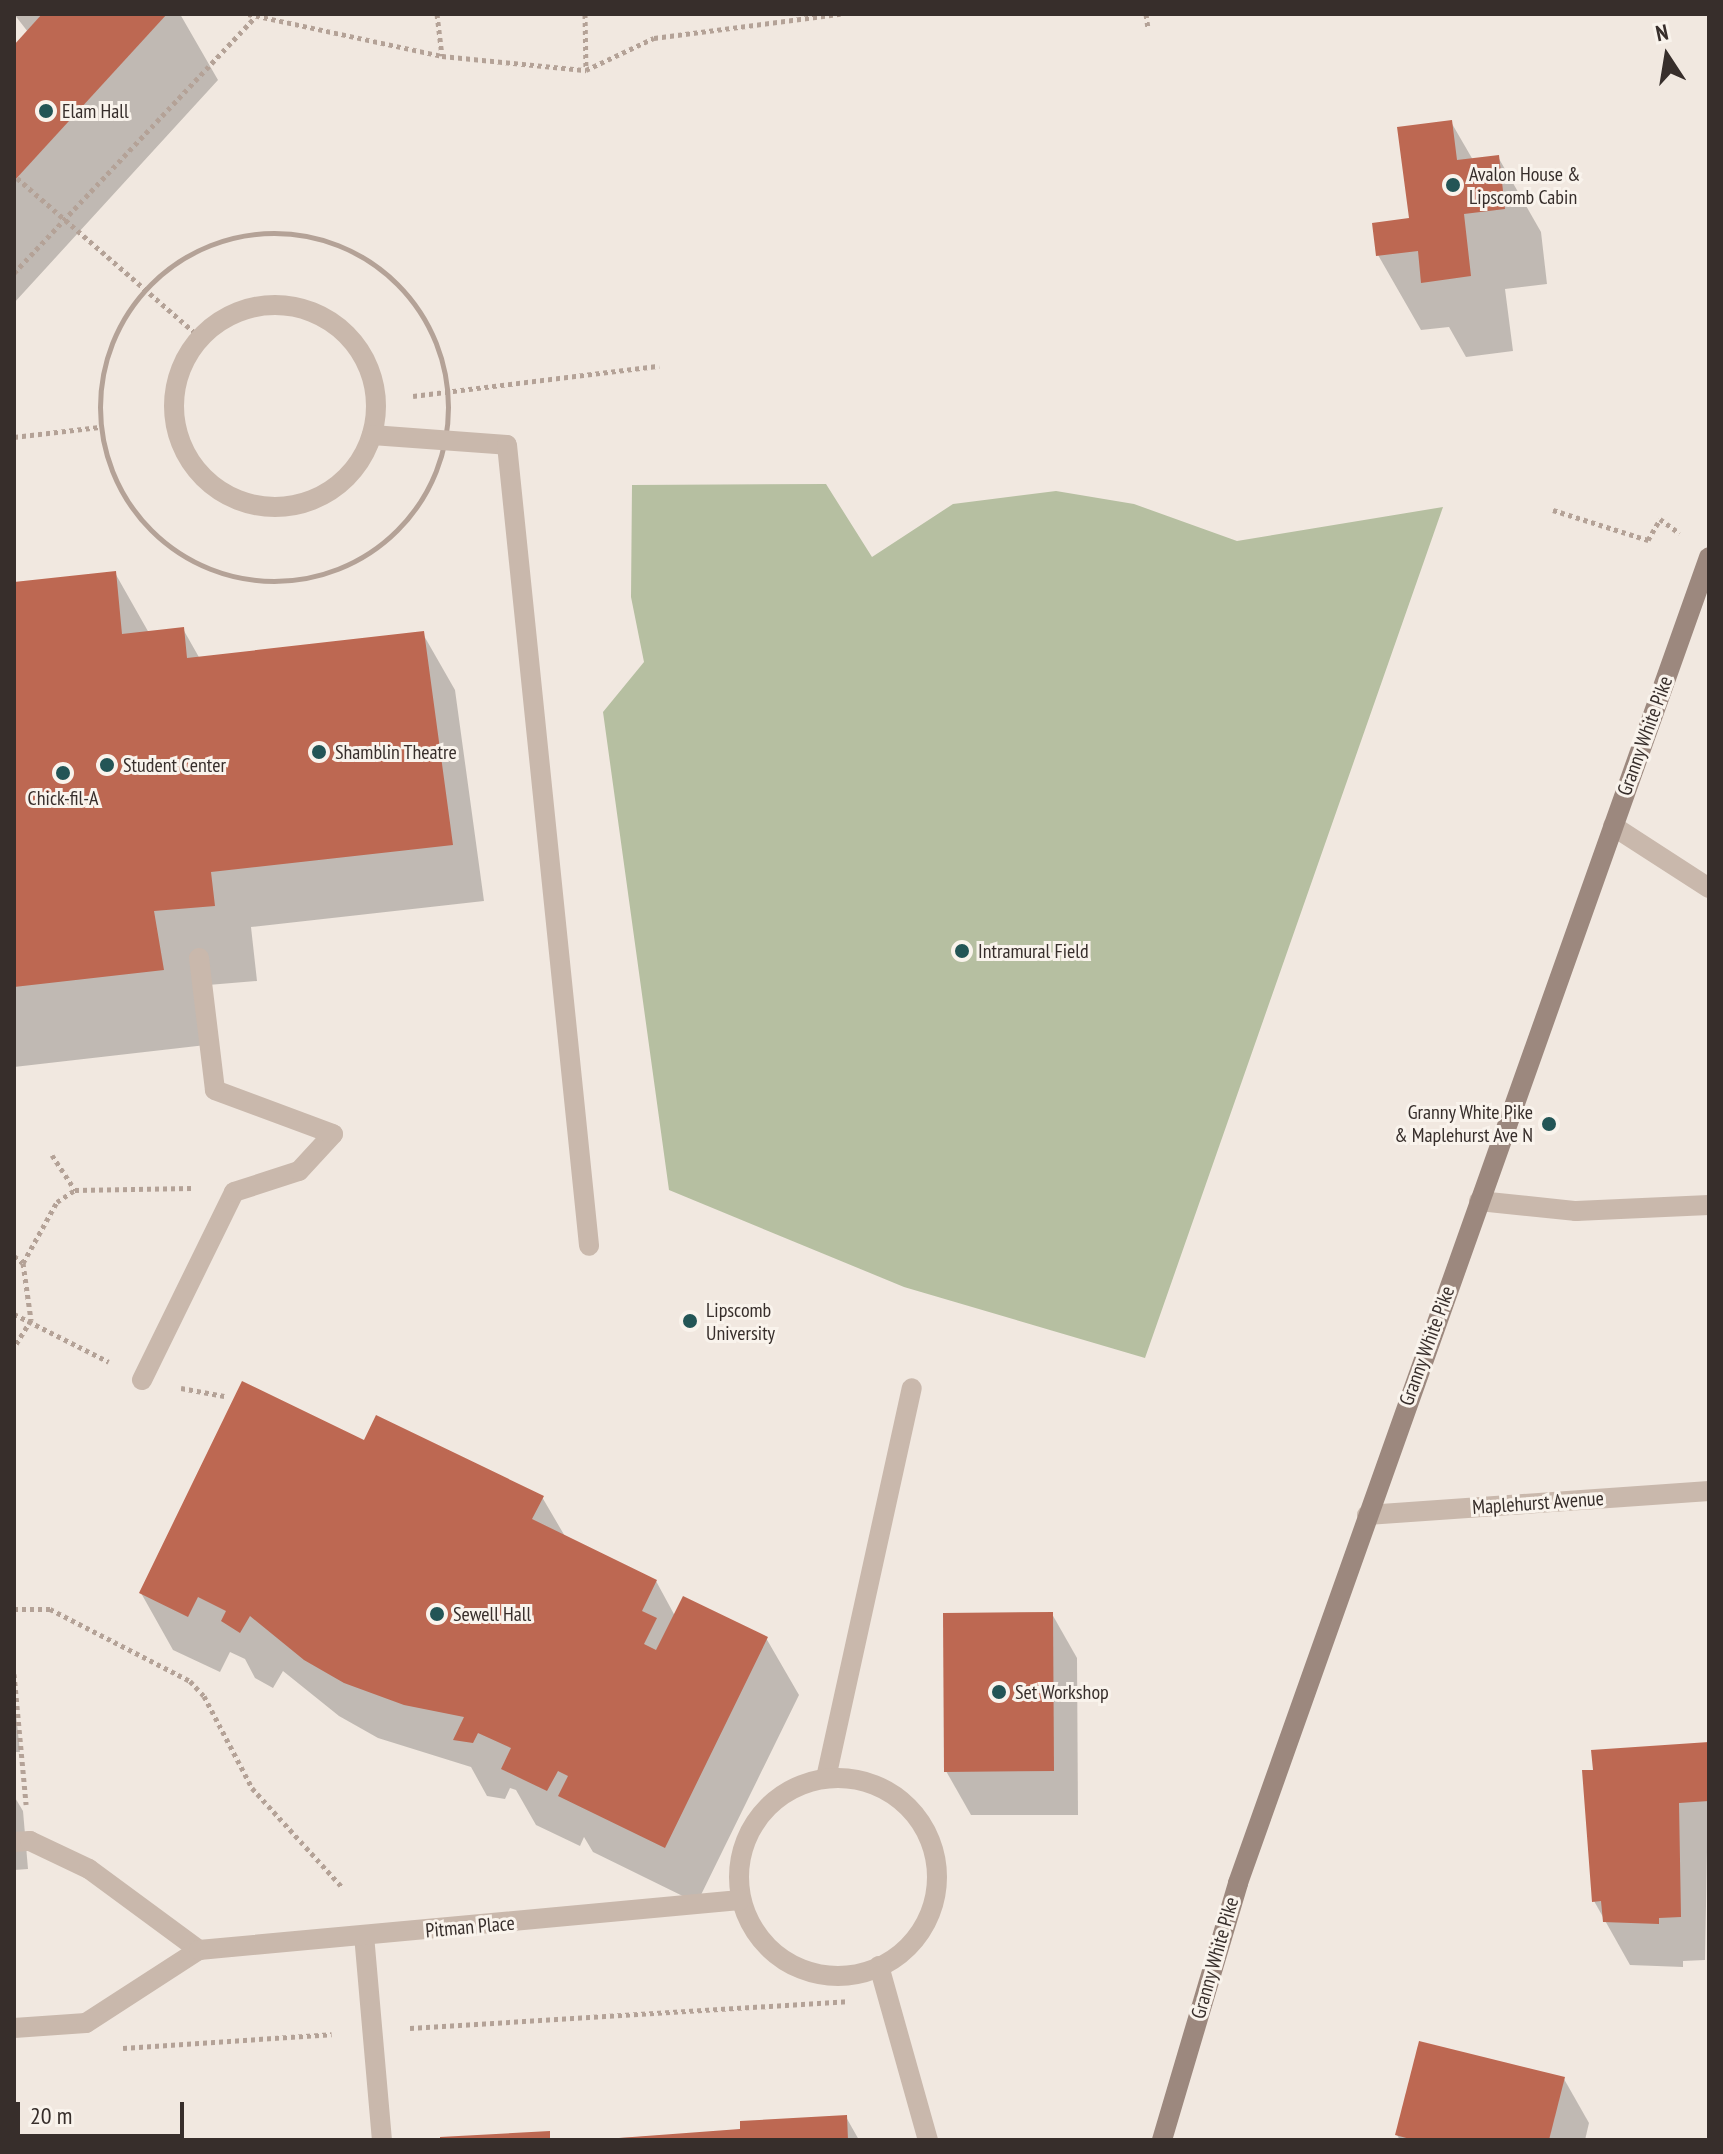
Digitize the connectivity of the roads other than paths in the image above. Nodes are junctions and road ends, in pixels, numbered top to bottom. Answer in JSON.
{"nodes":[{"id":1,"x":372,"y":435,"type":"junction"},
{"id":2,"x":1709,"y":557,"type":"edge"},
{"id":3,"x":1613,"y":826,"type":"junction"},
{"id":4,"x":1709,"y":888,"type":"edge"},
{"id":5,"x":199,"y":958,"type":"dead end"},
{"id":6,"x":1479,"y":1201,"type":"junction"},
{"id":7,"x":1709,"y":1205,"type":"edge"},
{"id":8,"x":589,"y":1246,"type":"dead end"},
{"id":9,"x":142,"y":1380,"type":"dead end"},
{"id":10,"x":912,"y":1388,"type":"dead end"},
{"id":11,"x":1709,"y":1491,"type":"edge"},
{"id":12,"x":1367,"y":1515,"type":"junction"},
{"id":13,"x":826,"y":1778,"type":"junction"},
{"id":14,"x":22,"y":1842,"type":"edge"},
{"id":15,"x":740,"y":1900,"type":"junction"},
{"id":16,"x":364,"y":1935,"type":"junction"},
{"id":17,"x":199,"y":1950,"type":"junction"},
{"id":18,"x":879,"y":1966,"type":"junction"},
{"id":19,"x":14,"y":2028,"type":"edge"},
{"id":20,"x":382,"y":2140,"type":"edge"},
{"id":21,"x":928,"y":2140,"type":"edge"},
{"id":22,"x":1162,"y":2140,"type":"edge"}],
"edges":[{"from":1,"to":1,"type":"street"},
{"from":1,"to":8,"type":"street"},
{"from":2,"to":3,"type":"main road","name":"Granny White Pike"},
{"from":3,"to":4,"type":"street"},
{"from":3,"to":6,"type":"main road","name":"Granny White Pike"},
{"from":5,"to":9,"type":"street"},
{"from":6,"to":7,"type":"street"},
{"from":6,"to":12,"type":"main road","name":"Granny White Pike"},
{"from":10,"to":13,"type":"street"},
{"from":11,"to":12,"type":"street","name":"Maplehurst Avenue"},
{"from":12,"to":22,"type":"main road","name":"Granny White Pike"},
{"from":13,"to":15,"type":"street"},
{"from":13,"to":18,"type":"street"},
{"from":14,"to":17,"type":"street"},
{"from":15,"to":16,"type":"street","name":"Pitman Place"},
{"from":15,"to":18,"type":"street"},
{"from":16,"to":17,"type":"street","name":"Pitman Place"},
{"from":16,"to":20,"type":"street"},
{"from":17,"to":19,"type":"street"},
{"from":18,"to":21,"type":"street"}]}
